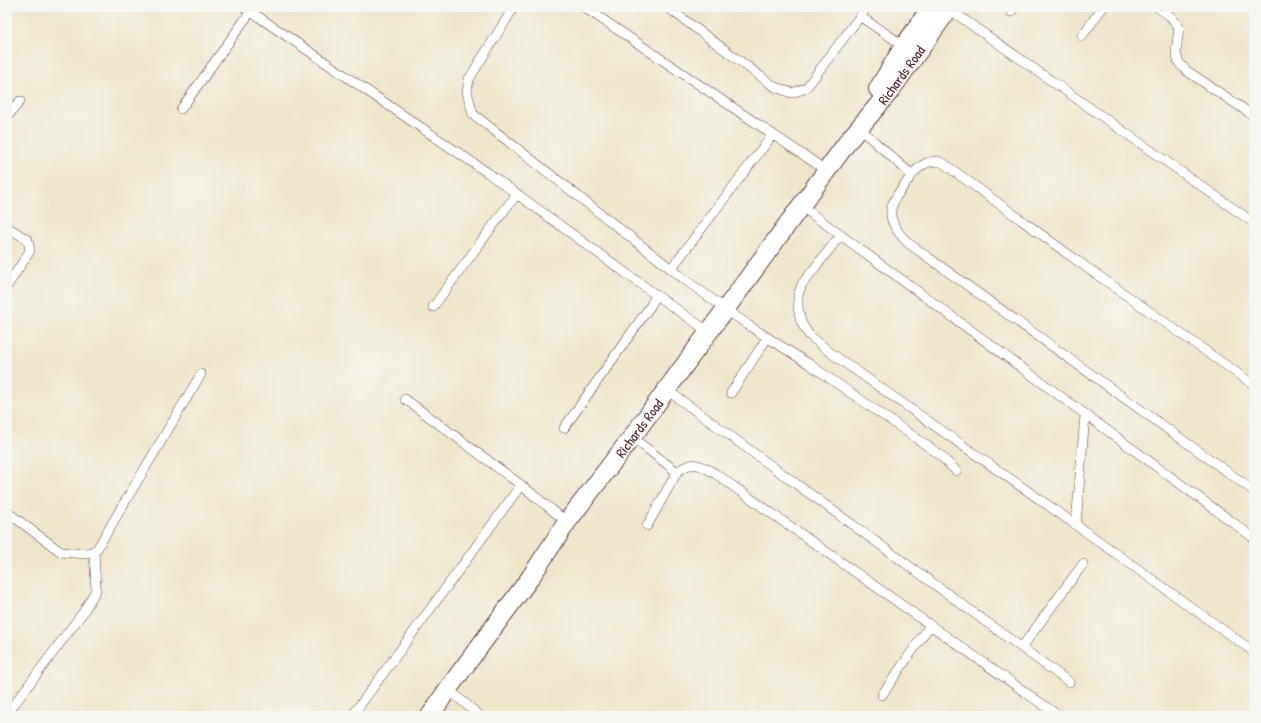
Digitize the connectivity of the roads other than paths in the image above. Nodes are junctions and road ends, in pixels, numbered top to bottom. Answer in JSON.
{"nodes":[{"id":1,"x":514,"y":7,"type":"edge"},
{"id":2,"x":584,"y":7,"type":"edge"},
{"id":3,"x":667,"y":7,"type":"edge"},
{"id":4,"x":867,"y":7,"type":"edge"},
{"id":5,"x":931,"y":7,"type":"edge"},
{"id":6,"x":1103,"y":7,"type":"edge"},
{"id":7,"x":1157,"y":7,"type":"edge"},
{"id":8,"x":949,"y":8,"type":"edge"},
{"id":9,"x":247,"y":9,"type":"edge"},
{"id":10,"x":861,"y":17,"type":"junction"},
{"id":11,"x":1082,"y":36,"type":"dead end"},
{"id":12,"x":904,"y":46,"type":"junction"},
{"id":13,"x":20,"y":101,"type":"dead end"},
{"id":14,"x":182,"y":109,"type":"dead end"},
{"id":15,"x":1254,"y":116,"type":"edge"},
{"id":16,"x":7,"y":117,"type":"edge"},
{"id":17,"x":773,"y":134,"type":"junction"},
{"id":18,"x":854,"y":134,"type":"junction"},
{"id":19,"x":827,"y":171,"type":"junction"},
{"id":20,"x":912,"y":175,"type":"junction"},
{"id":21,"x":518,"y":194,"type":"junction"},
{"id":22,"x":801,"y":206,"type":"junction"},
{"id":23,"x":1254,"y":223,"type":"edge"},
{"id":24,"x":7,"y":227,"type":"edge"},
{"id":25,"x":840,"y":236,"type":"junction"},
{"id":26,"x":671,"y":269,"type":"junction"},
{"id":27,"x":7,"y":286,"type":"edge"},
{"id":28,"x":656,"y":295,"type":"junction"},
{"id":29,"x":433,"y":307,"type":"dead end"},
{"id":30,"x":726,"y":309,"type":"junction"},
{"id":31,"x":709,"y":332,"type":"junction"},
{"id":32,"x":767,"y":338,"type":"junction"},
{"id":33,"x":201,"y":374,"type":"dead end"},
{"id":34,"x":1254,"y":385,"type":"edge"},
{"id":35,"x":666,"y":390,"type":"junction"},
{"id":36,"x":731,"y":393,"type":"dead end"},
{"id":37,"x":405,"y":399,"type":"dead end"},
{"id":38,"x":1085,"y":415,"type":"junction"},
{"id":39,"x":564,"y":428,"type":"dead end"},
{"id":40,"x":632,"y":437,"type":"junction"},
{"id":41,"x":956,"y":471,"type":"dead end"},
{"id":42,"x":677,"y":472,"type":"junction"},
{"id":43,"x":521,"y":485,"type":"junction"},
{"id":44,"x":1254,"y":491,"type":"edge"},
{"id":45,"x":7,"y":512,"type":"edge"},
{"id":46,"x":567,"y":522,"type":"junction"},
{"id":47,"x":1076,"y":525,"type":"junction"},
{"id":48,"x":647,"y":526,"type":"dead end"},
{"id":49,"x":1254,"y":538,"type":"edge"},
{"id":50,"x":94,"y":551,"type":"junction"},
{"id":51,"x":1083,"y":564,"type":"dead end"},
{"id":52,"x":930,"y":625,"type":"junction"},
{"id":53,"x":1022,"y":647,"type":"junction"},
{"id":54,"x":1254,"y":652,"type":"edge"},
{"id":55,"x":1069,"y":682,"type":"dead end"},
{"id":56,"x":448,"y":689,"type":"junction"},
{"id":57,"x":882,"y":695,"type":"dead end"},
{"id":58,"x":7,"y":714,"type":"edge"},
{"id":59,"x":436,"y":714,"type":"edge"},
{"id":60,"x":352,"y":716,"type":"edge"},
{"id":61,"x":480,"y":716,"type":"edge"},
{"id":62,"x":1059,"y":716,"type":"edge"}],
"edges":[{"from":1,"to":26,"type":"lane"},
{"from":2,"to":17,"type":"lane"},
{"from":3,"to":10,"type":"lane"},
{"from":4,"to":10,"type":"lane"},
{"from":5,"to":12,"type":"street","name":"Richards Road"},
{"from":6,"to":11,"type":"lane"},
{"from":7,"to":15,"type":"lane"},
{"from":8,"to":18,"type":"street","name":"Richards Road"},
{"from":8,"to":23,"type":"lane"},
{"from":9,"to":14,"type":"lane"},
{"from":9,"to":21,"type":"lane"},
{"from":10,"to":12,"type":"lane"},
{"from":12,"to":18,"type":"street","name":"Richards Road"},
{"from":13,"to":16,"type":"lane"},
{"from":17,"to":19,"type":"lane"},
{"from":17,"to":26,"type":"lane"},
{"from":18,"to":19,"type":"street","name":"Richards Road"},
{"from":18,"to":20,"type":"lane"},
{"from":19,"to":22,"type":"street","name":"Richards Road"},
{"from":20,"to":34,"type":"lane"},
{"from":20,"to":44,"type":"lane"},
{"from":21,"to":28,"type":"lane"},
{"from":21,"to":29,"type":"lane"},
{"from":22,"to":25,"type":"lane"},
{"from":22,"to":30,"type":"street","name":"Richards Road"},
{"from":24,"to":27,"type":"lane"},
{"from":25,"to":38,"type":"lane"},
{"from":25,"to":47,"type":"lane"},
{"from":26,"to":30,"type":"lane"},
{"from":28,"to":31,"type":"lane"},
{"from":28,"to":39,"type":"lane"},
{"from":30,"to":31,"type":"street","name":"Richards Road"},
{"from":30,"to":32,"type":"lane"},
{"from":31,"to":35,"type":"street","name":"Richards Road"},
{"from":32,"to":36,"type":"lane"},
{"from":32,"to":41,"type":"lane"},
{"from":33,"to":50,"type":"lane"},
{"from":35,"to":40,"type":"street","name":"Richards Road"},
{"from":35,"to":53,"type":"lane"},
{"from":37,"to":43,"type":"lane"},
{"from":38,"to":47,"type":"lane"},
{"from":38,"to":49,"type":"lane"},
{"from":40,"to":42,"type":"lane"},
{"from":40,"to":46,"type":"street","name":"Richards Road"},
{"from":42,"to":48,"type":"lane"},
{"from":42,"to":52,"type":"lane"},
{"from":43,"to":46,"type":"lane"},
{"from":43,"to":60,"type":"lane"},
{"from":45,"to":50,"type":"lane"},
{"from":46,"to":56,"type":"street","name":"Richards Road"},
{"from":47,"to":54,"type":"lane"},
{"from":50,"to":58,"type":"lane"},
{"from":51,"to":53,"type":"lane"},
{"from":52,"to":57,"type":"lane"},
{"from":52,"to":62,"type":"lane"},
{"from":53,"to":55,"type":"lane"},
{"from":56,"to":59,"type":"street","name":"Richards Road"},
{"from":56,"to":61,"type":"lane"}]}
